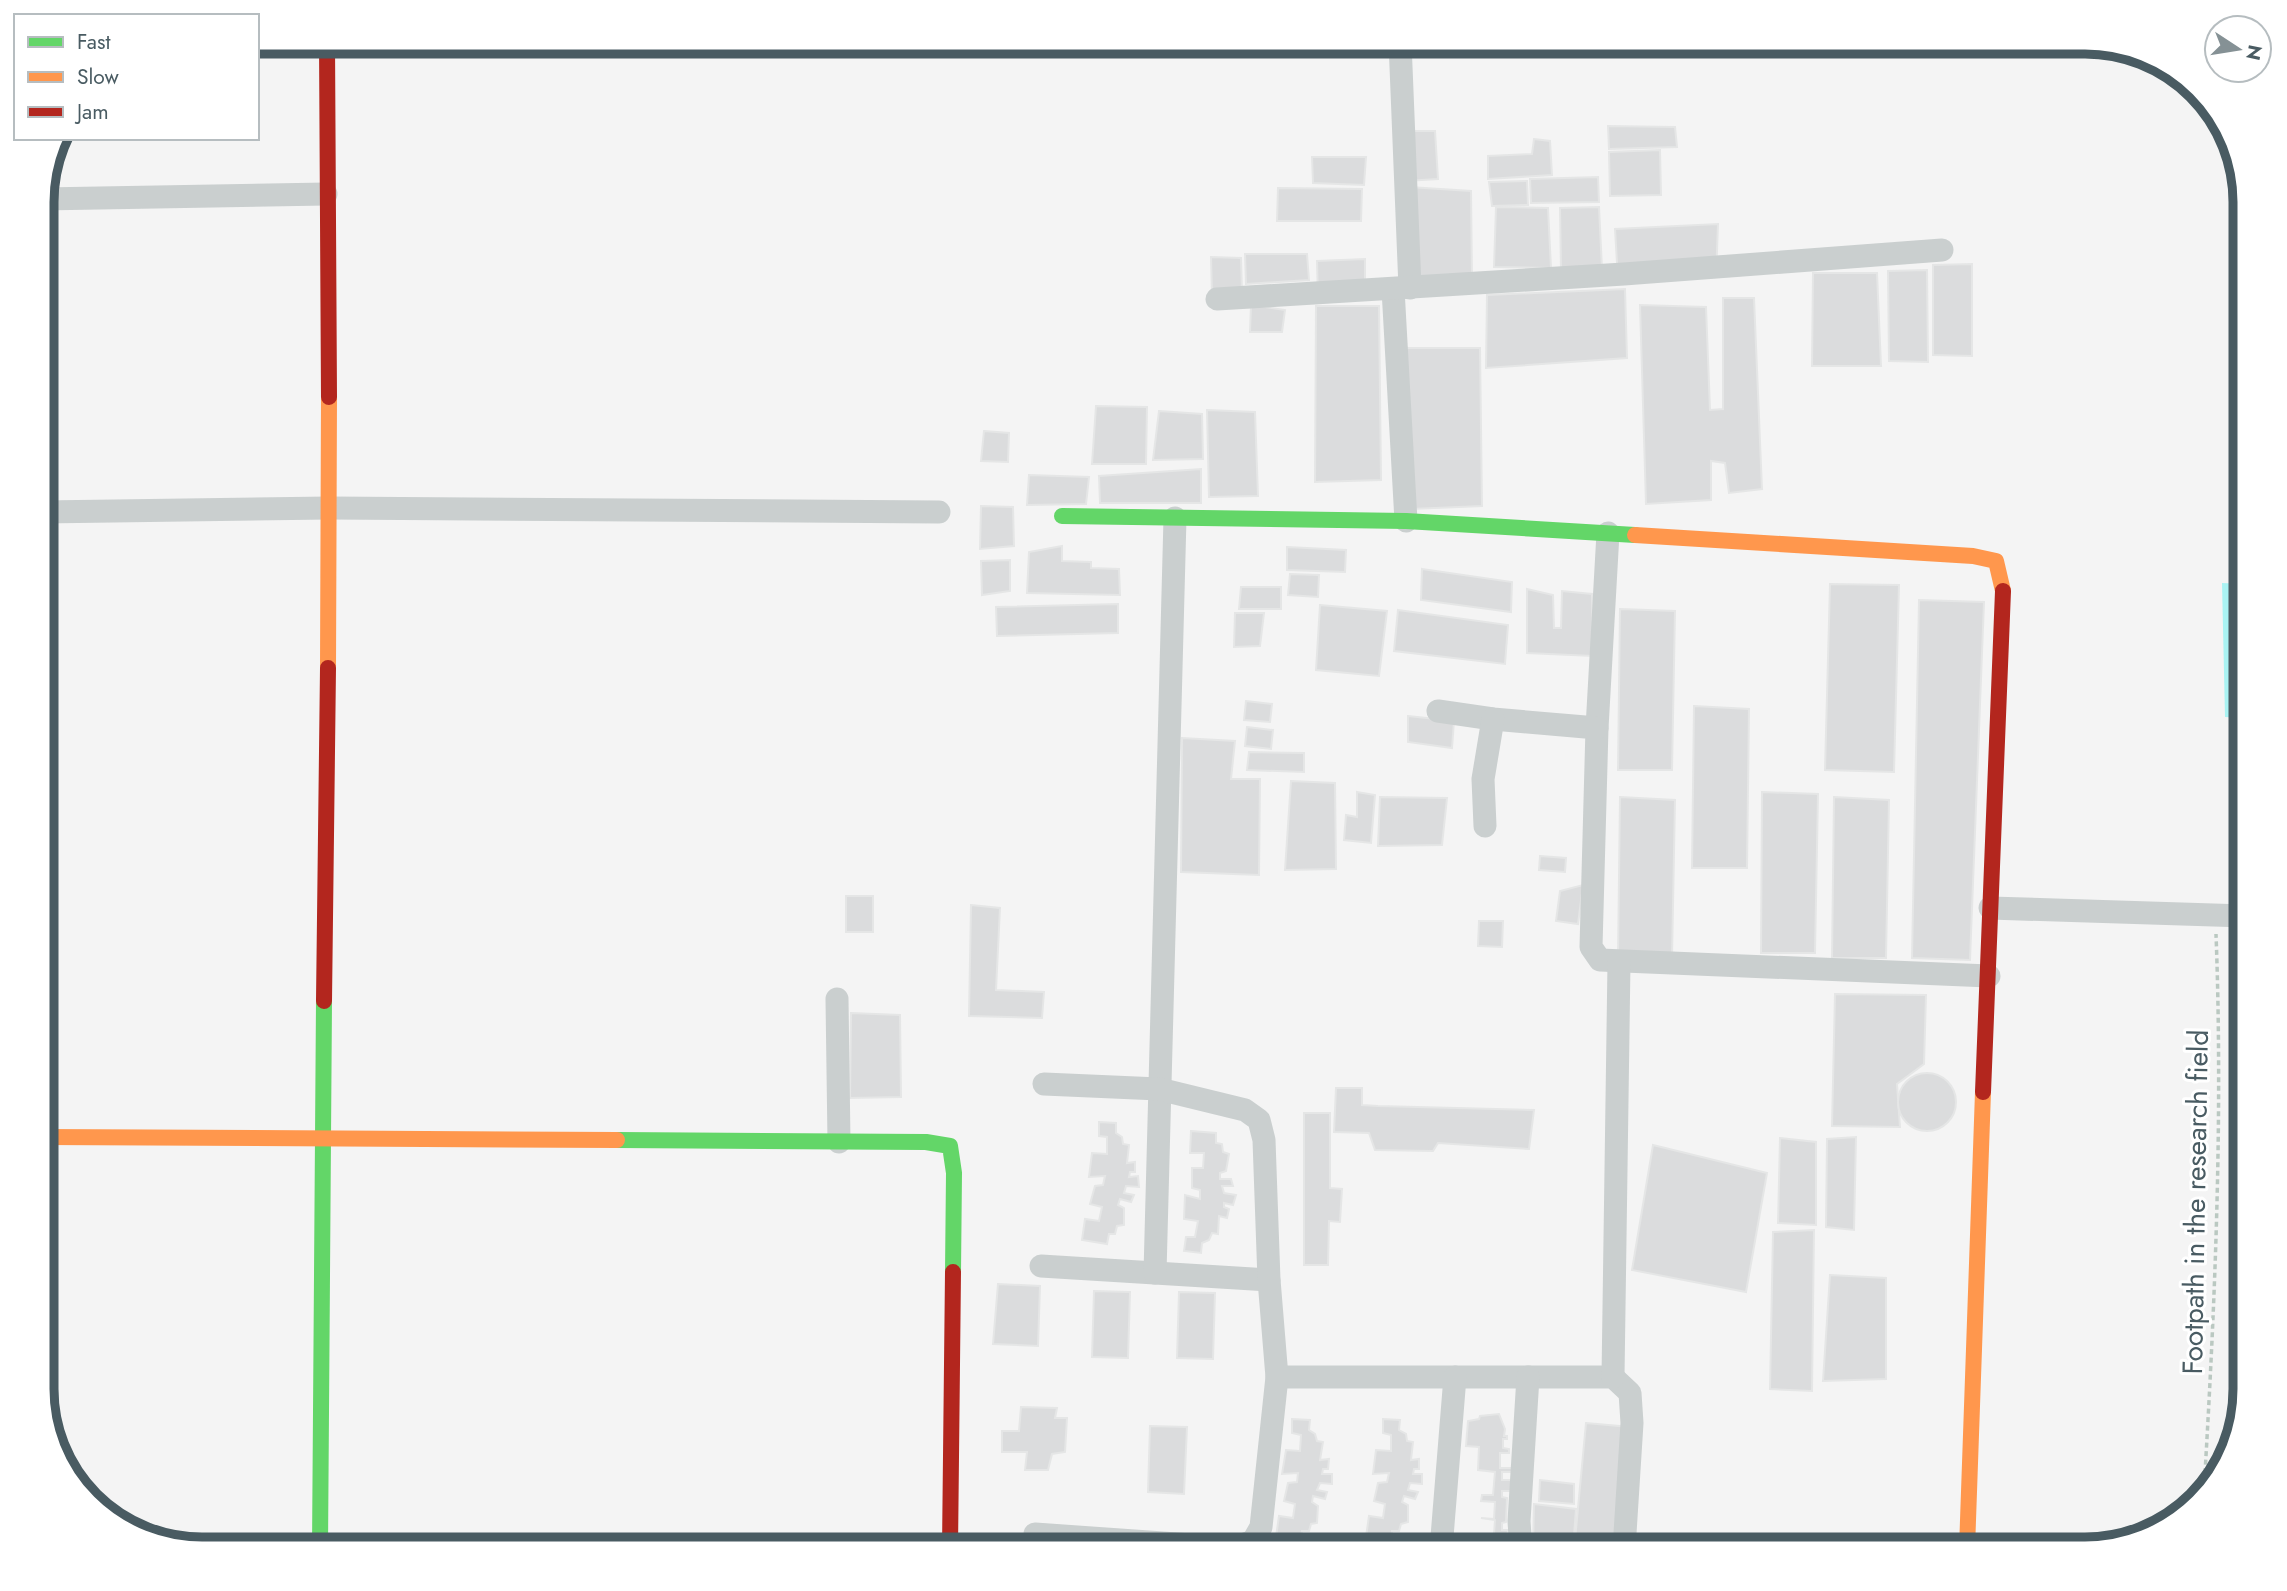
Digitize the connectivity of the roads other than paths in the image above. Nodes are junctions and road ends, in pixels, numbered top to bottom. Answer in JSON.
{"nodes":[{"id":1,"x":1400,"y":54,"type":"edge"},
{"id":2,"x":327,"y":55,"type":"edge"},
{"id":3,"x":326,"y":194,"type":"junction"},
{"id":4,"x":55,"y":199,"type":"edge"},
{"id":5,"x":1941,"y":250,"type":"dead end"},
{"id":6,"x":1402,"y":289,"type":"junction"},
{"id":7,"x":1217,"y":299,"type":"dead end"},
{"id":8,"x":329,"y":508,"type":"junction"},
{"id":9,"x":55,"y":512,"type":"edge"},
{"id":10,"x":939,"y":512,"type":"dead end"},
{"id":11,"x":1062,"y":516,"type":"dead end"},
{"id":12,"x":1175,"y":518,"type":"junction"},
{"id":13,"x":1406,"y":521,"type":"junction"},
{"id":14,"x":1608,"y":533,"type":"junction"},
{"id":15,"x":1438,"y":710,"type":"dead end"},
{"id":16,"x":1493,"y":719,"type":"junction"},
{"id":17,"x":1597,"y":728,"type":"junction"},
{"id":18,"x":1485,"y":826,"type":"dead end"},
{"id":19,"x":1990,"y":908,"type":"junction"},
{"id":20,"x":2233,"y":915,"type":"edge"},
{"id":21,"x":1619,"y":962,"type":"junction"},
{"id":22,"x":1989,"y":976,"type":"junction"},
{"id":23,"x":837,"y":999,"type":"dead end"},
{"id":24,"x":1044,"y":1084,"type":"dead end"},
{"id":25,"x":1159,"y":1089,"type":"junction"},
{"id":26,"x":55,"y":1137,"type":"edge"},
{"id":27,"x":321,"y":1137,"type":"junction"},
{"id":28,"x":839,"y":1142,"type":"junction"},
{"id":29,"x":1041,"y":1266,"type":"dead end"},
{"id":30,"x":1155,"y":1273,"type":"junction"},
{"id":31,"x":1269,"y":1280,"type":"junction"},
{"id":32,"x":1277,"y":1377,"type":"junction"},
{"id":33,"x":1455,"y":1377,"type":"junction"},
{"id":34,"x":1528,"y":1377,"type":"junction"},
{"id":35,"x":1613,"y":1377,"type":"junction"},
{"id":36,"x":1035,"y":1534,"type":"dead end"},
{"id":37,"x":320,"y":1537,"type":"edge"},
{"id":38,"x":950,"y":1537,"type":"edge"},
{"id":39,"x":1074,"y":1537,"type":"edge"},
{"id":40,"x":1255,"y":1537,"type":"edge"},
{"id":41,"x":1442,"y":1537,"type":"edge"},
{"id":42,"x":1521,"y":1537,"type":"edge"},
{"id":43,"x":1625,"y":1537,"type":"edge"},
{"id":44,"x":1967,"y":1537,"type":"edge"}],
"edges":[{"from":1,"to":6,"type":"street"},
{"from":2,"to":3,"type":"street"},
{"from":3,"to":4,"type":"street"},
{"from":3,"to":8,"type":"street"},
{"from":5,"to":6,"type":"street"},
{"from":6,"to":7,"type":"street"},
{"from":6,"to":13,"type":"street"},
{"from":8,"to":9,"type":"street"},
{"from":8,"to":10,"type":"street"},
{"from":8,"to":27,"type":"street"},
{"from":11,"to":12,"type":"street"},
{"from":12,"to":13,"type":"street"},
{"from":12,"to":25,"type":"street"},
{"from":13,"to":14,"type":"street"},
{"from":14,"to":17,"type":"street"},
{"from":14,"to":19,"type":"street"},
{"from":15,"to":16,"type":"street"},
{"from":16,"to":17,"type":"street"},
{"from":16,"to":18,"type":"street"},
{"from":17,"to":21,"type":"street"},
{"from":19,"to":20,"type":"street"},
{"from":19,"to":22,"type":"street"},
{"from":21,"to":22,"type":"street"},
{"from":21,"to":35,"type":"street"},
{"from":22,"to":44,"type":"street"},
{"from":23,"to":28,"type":"street"},
{"from":24,"to":25,"type":"street"},
{"from":25,"to":30,"type":"street"},
{"from":25,"to":31,"type":"street"},
{"from":26,"to":27,"type":"street"},
{"from":27,"to":28,"type":"street"},
{"from":27,"to":37,"type":"street"},
{"from":28,"to":38,"type":"street"},
{"from":29,"to":30,"type":"street"},
{"from":30,"to":31,"type":"street"},
{"from":31,"to":32,"type":"street"},
{"from":32,"to":33,"type":"street"},
{"from":32,"to":40,"type":"street"},
{"from":33,"to":34,"type":"street"},
{"from":33,"to":41,"type":"street"},
{"from":34,"to":35,"type":"street"},
{"from":34,"to":42,"type":"street"},
{"from":35,"to":43,"type":"street"},
{"from":36,"to":39,"type":"street"}]}
